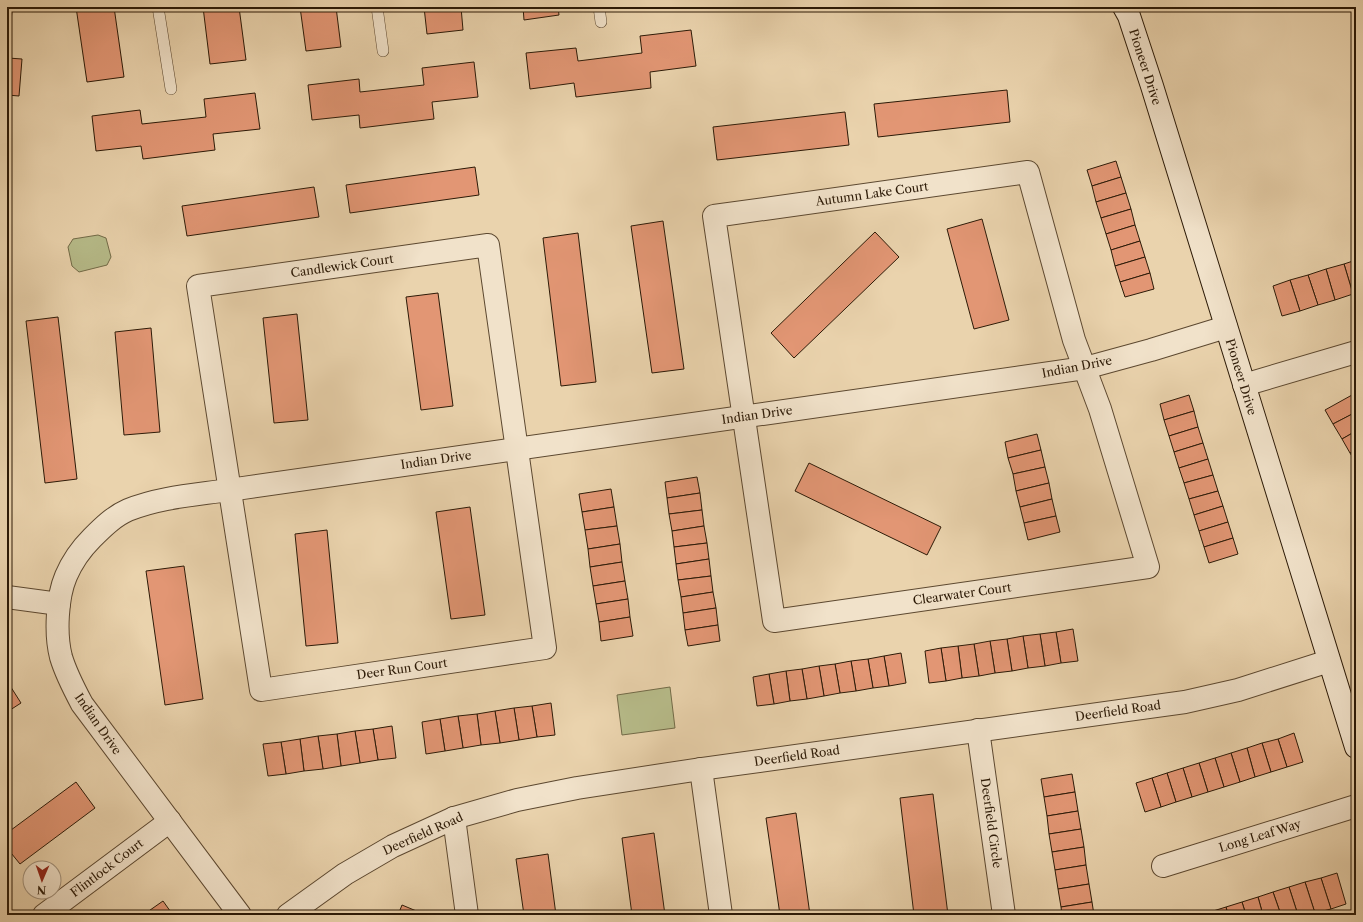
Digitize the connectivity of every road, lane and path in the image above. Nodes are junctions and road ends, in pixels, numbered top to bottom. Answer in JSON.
{"nodes":[{"id":1,"x":158,"y":7,"type":"edge"},
{"id":2,"x":377,"y":7,"type":"edge"},
{"id":3,"x":599,"y":7,"type":"edge"},
{"id":4,"x":1124,"y":7,"type":"edge"},
{"id":5,"x":601,"y":22,"type":"dead end"},
{"id":6,"x":383,"y":51,"type":"dead end"},
{"id":7,"x":171,"y":89,"type":"dead end"},
{"id":8,"x":1226,"y":327,"type":"junction"},
{"id":9,"x":1356,"y":352,"type":"edge"},
{"id":10,"x":1085,"y":368,"type":"junction"},
{"id":11,"x":1244,"y":385,"type":"junction"},
{"id":12,"x":745,"y":416,"type":"junction"},
{"id":13,"x":516,"y":448,"type":"junction"},
{"id":14,"x":229,"y":490,"type":"junction"},
{"id":15,"x":7,"y":596,"type":"edge"},
{"id":16,"x":59,"y":604,"type":"junction"},
{"id":17,"x":1329,"y":661,"type":"junction"},
{"id":18,"x":978,"y":730,"type":"junction"},
{"id":19,"x":1356,"y":748,"type":"edge"},
{"id":20,"x":701,"y":769,"type":"junction"},
{"id":21,"x":1356,"y":806,"type":"edge"},
{"id":22,"x":454,"y":818,"type":"junction"},
{"id":23,"x":170,"y":822,"type":"junction"},
{"id":24,"x":1163,"y":866,"type":"dead end"},
{"id":25,"x":44,"y":915,"type":"edge"},
{"id":26,"x":240,"y":915,"type":"edge"},
{"id":27,"x":288,"y":915,"type":"edge"},
{"id":28,"x":467,"y":915,"type":"edge"},
{"id":29,"x":721,"y":915,"type":"edge"},
{"id":30,"x":1004,"y":915,"type":"edge"}],
"edges":[{"from":1,"to":7,"type":"lane"},
{"from":2,"to":6,"type":"lane"},
{"from":3,"to":5,"type":"lane"},
{"from":4,"to":8,"type":"street","name":"Pioneer Drive"},
{"from":8,"to":10,"type":"street","name":"Indian Drive"},
{"from":8,"to":11,"type":"street","name":"Pioneer Drive"},
{"from":9,"to":11,"type":"street"},
{"from":10,"to":12,"type":"street","name":"Indian Drive"},
{"from":10,"to":12,"type":"street","name":"Autumn Lake Court"},
{"from":10,"to":12,"type":"street","name":"Clearwater Court"},
{"from":11,"to":17,"type":"street","name":"Pioneer Drive"},
{"from":12,"to":13,"type":"street","name":"Indian Drive"},
{"from":13,"to":14,"type":"street","name":"Indian Drive"},
{"from":13,"to":14,"type":"street","name":"Deer Run Court"},
{"from":13,"to":14,"type":"street","name":"Candlewick Court"},
{"from":14,"to":16,"type":"street","name":"Indian Drive"},
{"from":15,"to":16,"type":"street"},
{"from":16,"to":23,"type":"street","name":"Indian Drive"},
{"from":17,"to":18,"type":"street","name":"Deerfield Road"},
{"from":17,"to":19,"type":"street","name":"Pioneer Drive"},
{"from":18,"to":20,"type":"street","name":"Deerfield Road"},
{"from":18,"to":30,"type":"street","name":"Deerfield Circle"},
{"from":20,"to":22,"type":"street","name":"Deerfield Road"},
{"from":20,"to":29,"type":"street"},
{"from":21,"to":24,"type":"street","name":"Long Leaf Way"},
{"from":22,"to":27,"type":"street","name":"Deerfield Road"},
{"from":22,"to":28,"type":"street"},
{"from":23,"to":25,"type":"street","name":"Flintlock Court"},
{"from":23,"to":26,"type":"street","name":"Indian Drive"}]}
